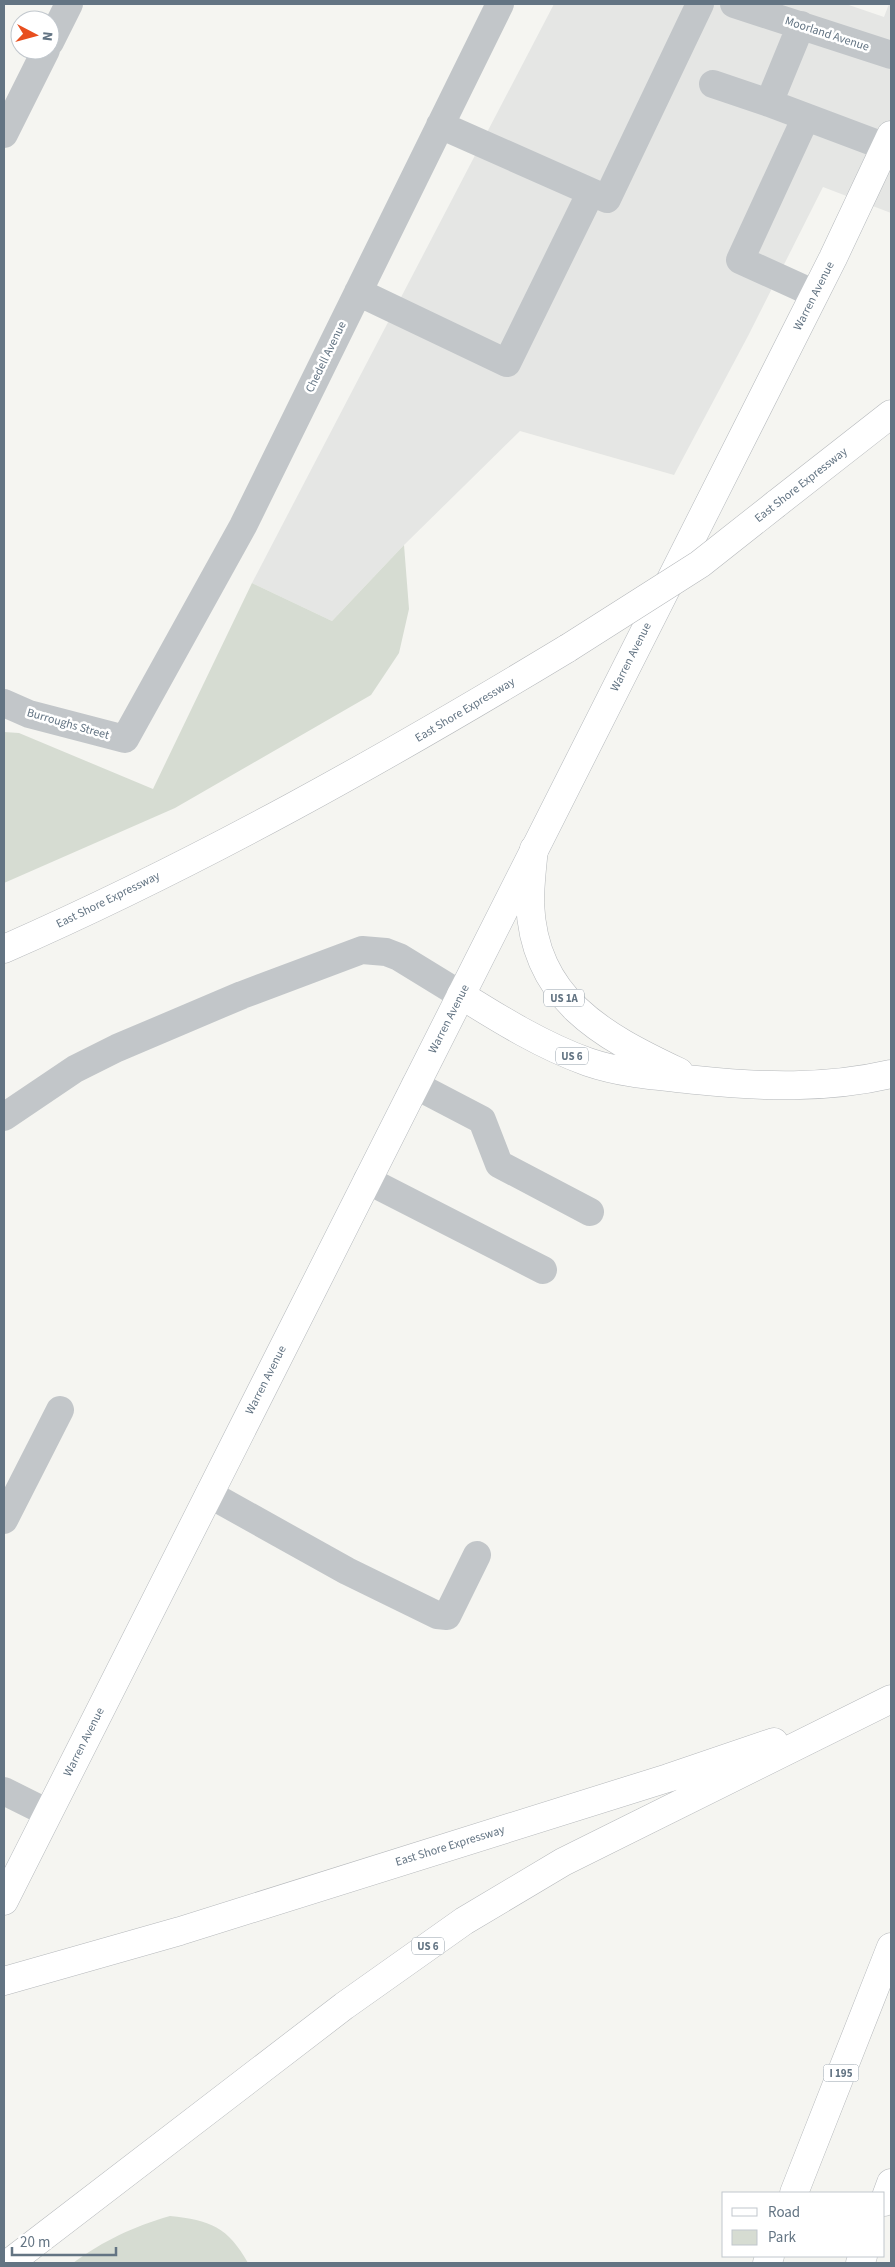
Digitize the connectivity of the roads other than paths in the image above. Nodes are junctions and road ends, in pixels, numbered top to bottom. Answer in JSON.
{"nodes":[{"id":1,"x":69,"y":4,"type":"edge"},
{"id":2,"x":500,"y":4,"type":"edge"},
{"id":3,"x":700,"y":4,"type":"edge"},
{"id":4,"x":734,"y":4,"type":"edge"},
{"id":5,"x":60,"y":22,"type":"edge"},
{"id":6,"x":801,"y":25,"type":"junction"},
{"id":7,"x":891,"y":55,"type":"edge"},
{"id":8,"x":41,"y":60,"type":"edge"},
{"id":9,"x":713,"y":84,"type":"dead end"},
{"id":10,"x":770,"y":103,"type":"junction"},
{"id":11,"x":806,"y":117,"type":"junction"},
{"id":12,"x":440,"y":125,"type":"junction"},
{"id":13,"x":4,"y":134,"type":"edge"},
{"id":14,"x":889,"y":141,"type":"edge"},
{"id":15,"x":591,"y":192,"type":"junction"},
{"id":16,"x":358,"y":292,"type":"junction"},
{"id":17,"x":815,"y":294,"type":"junction"},
{"id":18,"x":891,"y":414,"type":"edge"},
{"id":19,"x":4,"y":703,"type":"edge"},
{"id":20,"x":144,"y":706,"type":"joint"},
{"id":21,"x":534,"y":849,"type":"junction"},
{"id":22,"x":4,"y":949,"type":"edge"},
{"id":23,"x":461,"y":995,"type":"junction"},
{"id":24,"x":891,"y":1074,"type":"edge"},
{"id":25,"x":696,"y":1080,"type":"junction"},
{"id":26,"x":415,"y":1085,"type":"junction"},
{"id":27,"x":4,"y":1117,"type":"edge"},
{"id":28,"x":367,"y":1180,"type":"junction"},
{"id":29,"x":590,"y":1212,"type":"dead end"},
{"id":30,"x":543,"y":1270,"type":"dead end"},
{"id":31,"x":60,"y":1410,"type":"dead end"},
{"id":32,"x":209,"y":1494,"type":"junction"},
{"id":33,"x":4,"y":1520,"type":"edge"},
{"id":34,"x":477,"y":1555,"type":"dead end"},
{"id":35,"x":891,"y":1699,"type":"edge"},
{"id":36,"x":4,"y":1791,"type":"edge"},
{"id":37,"x":48,"y":1813,"type":"junction"},
{"id":38,"x":4,"y":1901,"type":"edge"},
{"id":39,"x":891,"y":1947,"type":"edge"},
{"id":40,"x":4,"y":1980,"type":"edge"},
{"id":41,"x":891,"y":2183,"type":"edge"},
{"id":42,"x":794,"y":2192,"type":"edge"},
{"id":43,"x":885,"y":2199,"type":"edge"},
{"id":44,"x":9,"y":2263,"type":"edge"}],
"edges":[{"from":1,"to":5,"type":"street"},
{"from":2,"to":12,"type":"street","name":"Chedell Avenue"},
{"from":3,"to":15,"type":"street"},
{"from":4,"to":6,"type":"street","name":"Moorland Avenue"},
{"from":6,"to":7,"type":"street","name":"Moorland Avenue"},
{"from":6,"to":10,"type":"street"},
{"from":8,"to":13,"type":"street"},
{"from":9,"to":10,"type":"street"},
{"from":10,"to":11,"type":"street"},
{"from":11,"to":14,"type":"street"},
{"from":11,"to":17,"type":"street"},
{"from":12,"to":15,"type":"street"},
{"from":12,"to":16,"type":"street","name":"Chedell Avenue"},
{"from":14,"to":17,"type":"main road","name":"Warren Avenue","number":"US 1A"},
{"from":15,"to":16,"type":"street"},
{"from":16,"to":20,"type":"street","name":"Chedell Avenue"},
{"from":17,"to":21,"type":"main road","name":"Warren Avenue","number":"US 1A"},
{"from":18,"to":22,"type":"main road","name":"East Shore Expressway","bridge":true},
{"from":19,"to":20,"type":"street","name":"Burroughs Street"},
{"from":21,"to":23,"type":"main road","name":"Warren Avenue"},
{"from":21,"to":25,"type":"main road","number":"US 1A"},
{"from":23,"to":25,"type":"main road","number":"US 6"},
{"from":23,"to":26,"type":"main road","name":"Warren Avenue"},
{"from":23,"to":27,"type":"street"},
{"from":24,"to":25,"type":"main road","number":"US 1A"},
{"from":26,"to":28,"type":"main road","name":"Warren Avenue"},
{"from":26,"to":29,"type":"street"},
{"from":28,"to":30,"type":"street"},
{"from":28,"to":32,"type":"main road","name":"Warren Avenue"},
{"from":31,"to":33,"type":"street"},
{"from":32,"to":34,"type":"street"},
{"from":32,"to":37,"type":"main road","name":"Warren Avenue"},
{"from":35,"to":40,"type":"main road","name":"East Shore Expressway"},
{"from":35,"to":44,"type":"main road","number":"US 6"},
{"from":36,"to":37,"type":"street"},
{"from":37,"to":38,"type":"main road","name":"Warren Avenue"},
{"from":39,"to":42,"type":"main road","number":"I 195"},
{"from":41,"to":43,"type":"main road"}]}
